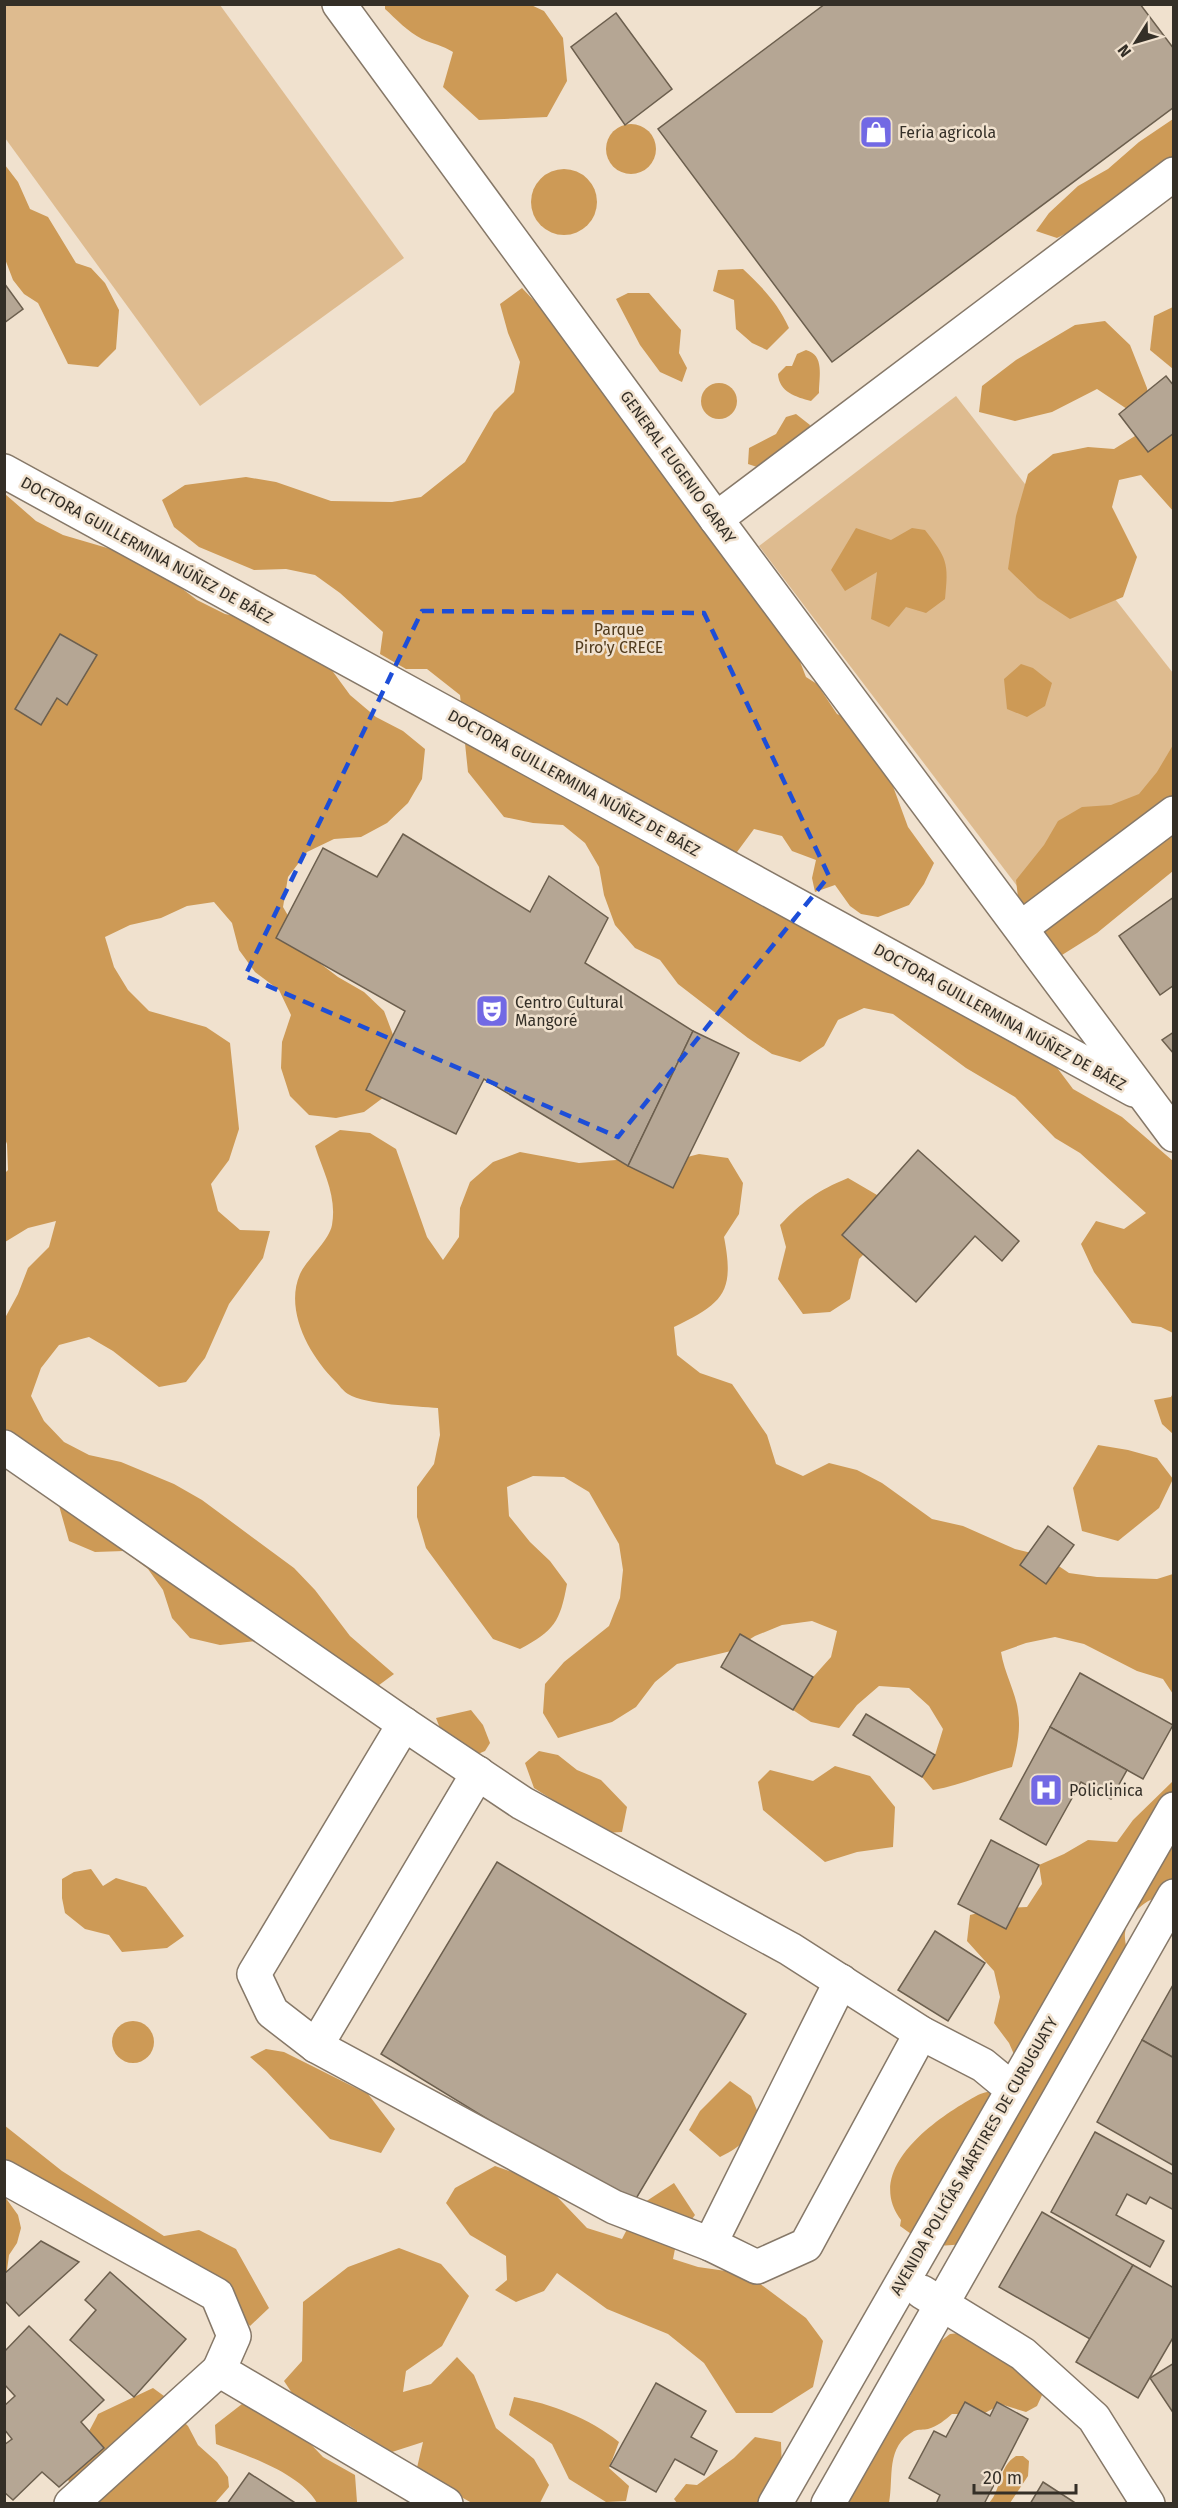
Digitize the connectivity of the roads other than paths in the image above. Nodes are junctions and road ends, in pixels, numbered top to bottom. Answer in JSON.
{"nodes":[{"id":1,"x":339,"y":4,"type":"edge"},
{"id":2,"x":1173,"y":174,"type":"edge"},
{"id":3,"x":4,"y":471,"type":"edge"},
{"id":4,"x":716,"y":519,"type":"junction"},
{"id":5,"x":1173,"y":813,"type":"edge"},
{"id":6,"x":1021,"y":928,"type":"junction"},
{"id":7,"x":1143,"y":1095,"type":"junction"},
{"id":8,"x":1173,"y":1135,"type":"edge"},
{"id":9,"x":4,"y":1447,"type":"edge"},
{"id":10,"x":404,"y":1724,"type":"junction"},
{"id":11,"x":478,"y":1773,"type":"junction"},
{"id":12,"x":1173,"y":1809,"type":"edge"},
{"id":13,"x":1131,"y":1881,"type":"junction"},
{"id":14,"x":1172,"y":1901,"type":"edge"},
{"id":15,"x":841,"y":1981,"type":"junction"},
{"id":16,"x":921,"y":2033,"type":"junction"},
{"id":17,"x":316,"y":2046,"type":"junction"},
{"id":18,"x":1012,"y":2089,"type":"junction"},
{"id":19,"x":4,"y":2177,"type":"edge"},
{"id":20,"x":710,"y":2244,"type":"junction"},
{"id":21,"x":902,"y":2281,"type":"junction"},
{"id":22,"x":940,"y":2302,"type":"junction"},
{"id":23,"x":219,"y":2370,"type":"junction"},
{"id":24,"x":71,"y":2504,"type":"edge"},
{"id":25,"x":446,"y":2504,"type":"edge"},
{"id":26,"x":775,"y":2504,"type":"edge"},
{"id":27,"x":828,"y":2504,"type":"edge"},
{"id":28,"x":1148,"y":2504,"type":"edge"}],
"edges":[{"from":1,"to":4,"type":"street","name":"GENERAL EUGENIO GARAY"},
{"from":2,"to":4,"type":"street"},
{"from":3,"to":7,"type":"street","name":"DOCTORA GUILLERMINA NÚÑEZ DE BÁEZ"},
{"from":4,"to":6,"type":"street","name":"GENERAL EUGENIO GARAY"},
{"from":5,"to":6,"type":"street"},
{"from":6,"to":7,"type":"street","name":"GENERAL EUGENIO GARAY"},
{"from":7,"to":8,"type":"street","name":"GENERAL EUGENIO GARAY"},
{"from":9,"to":10,"type":"street"},
{"from":10,"to":11,"type":"street"},
{"from":10,"to":17,"type":"street"},
{"from":11,"to":15,"type":"street"},
{"from":11,"to":17,"type":"street"},
{"from":12,"to":13,"type":"street","name":"AVENIDA POLICÍAS MÁRTIRES DE CURUGUATY"},
{"from":13,"to":14,"type":"street"},
{"from":13,"to":18,"type":"street","name":"AVENIDA POLICÍAS MÁRTIRES DE CURUGUATY"},
{"from":14,"to":22,"type":"street"},
{"from":15,"to":16,"type":"street"},
{"from":15,"to":20,"type":"street"},
{"from":16,"to":18,"type":"street"},
{"from":16,"to":20,"type":"street"},
{"from":17,"to":20,"type":"street"},
{"from":18,"to":21,"type":"street","name":"AVENIDA POLICÍAS MÁRTIRES DE CURUGUATY"},
{"from":19,"to":23,"type":"street"},
{"from":21,"to":22,"type":"street"},
{"from":21,"to":26,"type":"street","name":"AVENIDA POLICÍAS MÁRTIRES DE CURUGUATY"},
{"from":22,"to":27,"type":"street"},
{"from":22,"to":28,"type":"street"},
{"from":23,"to":24,"type":"street"},
{"from":23,"to":25,"type":"street"}]}
